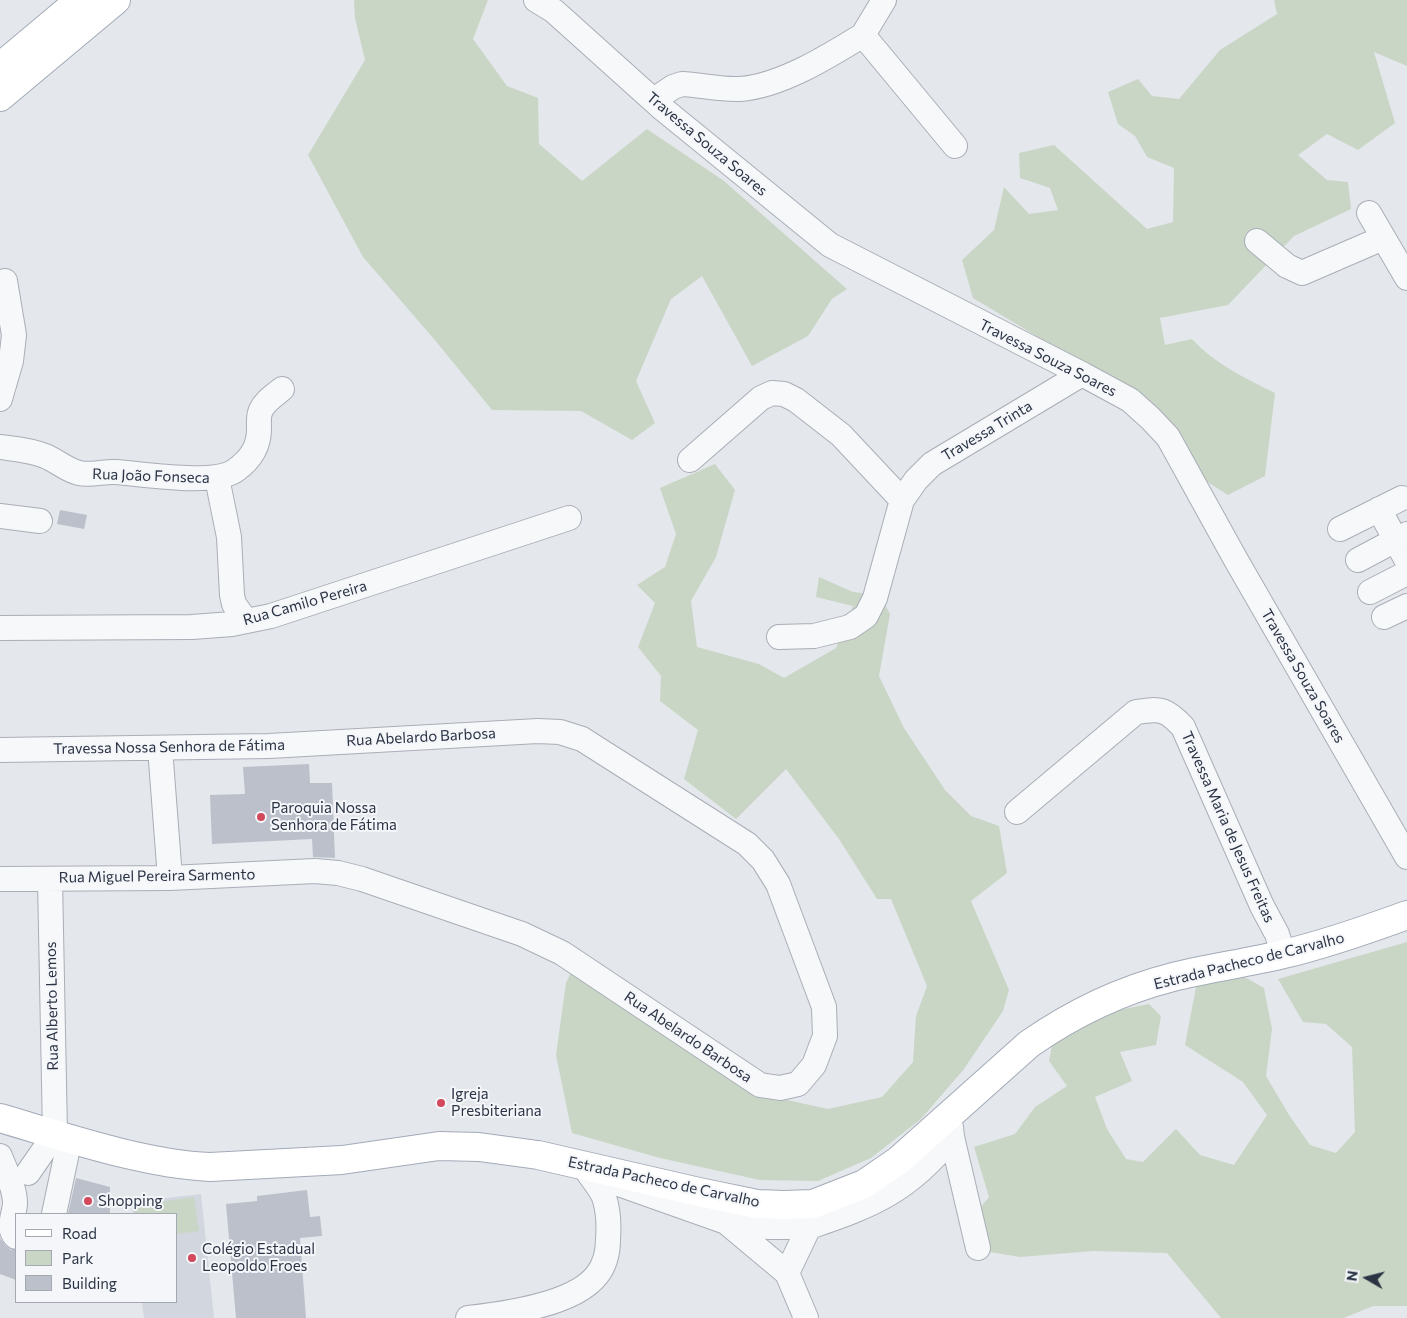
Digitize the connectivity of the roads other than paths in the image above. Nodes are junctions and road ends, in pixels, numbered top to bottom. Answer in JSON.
{"nodes":[{"id":1,"x":80,"y":0,"type":"edge"},
{"id":2,"x":116,"y":0,"type":"edge"},
{"id":3,"x":536,"y":0,"type":"edge"},
{"id":4,"x":884,"y":0,"type":"edge"},
{"id":5,"x":863,"y":35,"type":"junction"},
{"id":6,"x":0,"y":67,"type":"edge"},
{"id":7,"x":0,"y":97,"type":"edge"},
{"id":8,"x":654,"y":100,"type":"junction"},
{"id":9,"x":955,"y":146,"type":"dead end"},
{"id":10,"x":1368,"y":213,"type":"dead end"},
{"id":11,"x":1383,"y":238,"type":"junction"},
{"id":12,"x":1257,"y":241,"type":"dead end"},
{"id":13,"x":1407,"y":278,"type":"edge"},
{"id":14,"x":4,"y":281,"type":"dead end"},
{"id":15,"x":1082,"y":374,"type":"junction"},
{"id":16,"x":282,"y":389,"type":"dead end"},
{"id":17,"x":0,"y":399,"type":"edge"},
{"id":18,"x":0,"y":448,"type":"edge"},
{"id":19,"x":690,"y":460,"type":"dead end"},
{"id":20,"x":217,"y":478,"type":"junction"},
{"id":21,"x":1402,"y":498,"type":"dead end"},
{"id":22,"x":902,"y":500,"type":"junction"},
{"id":23,"x":1379,"y":509,"type":"junction"},
{"id":24,"x":0,"y":516,"type":"edge"},
{"id":25,"x":569,"y":518,"type":"dead end"},
{"id":26,"x":40,"y":521,"type":"dead end"},
{"id":27,"x":1340,"y":529,"type":"dead end"},
{"id":28,"x":1401,"y":537,"type":"edge"},
{"id":29,"x":1358,"y":560,"type":"dead end"},
{"id":30,"x":1407,"y":561,"type":"edge"},
{"id":31,"x":1407,"y":572,"type":"edge"},
{"id":32,"x":1370,"y":592,"type":"dead end"},
{"id":33,"x":1407,"y":606,"type":"edge"},
{"id":34,"x":1384,"y":617,"type":"dead end"},
{"id":35,"x":246,"y":621,"type":"junction"},
{"id":36,"x":0,"y":628,"type":"edge"},
{"id":37,"x":780,"y":637,"type":"dead end"},
{"id":38,"x":338,"y":741,"type":"joint"},
{"id":39,"x":160,"y":748,"type":"junction"},
{"id":40,"x":0,"y":750,"type":"edge"},
{"id":41,"x":1016,"y":812,"type":"dead end"},
{"id":42,"x":1407,"y":857,"type":"edge"},
{"id":43,"x":315,"y":871,"type":"joint"},
{"id":44,"x":170,"y":878,"type":"junction"},
{"id":45,"x":0,"y":879,"type":"edge"},
{"id":46,"x":50,"y":879,"type":"junction"},
{"id":47,"x":1407,"y":916,"type":"edge"},
{"id":48,"x":1283,"y":954,"type":"junction"},
{"id":49,"x":0,"y":1118,"type":"edge"},
{"id":50,"x":951,"y":1126,"type":"junction"},
{"id":51,"x":62,"y":1136,"type":"junction"},
{"id":52,"x":559,"y":1159,"type":"junction"},
{"id":53,"x":2,"y":1162,"type":"edge"},
{"id":54,"x":28,"y":1173,"type":"junction"},
{"id":55,"x":589,"y":1174,"type":"junction"},
{"id":56,"x":61,"y":1181,"type":"junction"},
{"id":57,"x":54,"y":1213,"type":"edge"},
{"id":58,"x":726,"y":1222,"type":"junction"},
{"id":59,"x":809,"y":1226,"type":"junction"},
{"id":60,"x":15,"y":1236,"type":"edge"},
{"id":61,"x":978,"y":1248,"type":"dead end"},
{"id":62,"x":787,"y":1273,"type":"junction"},
{"id":63,"x":468,"y":1318,"type":"edge"},
{"id":64,"x":806,"y":1318,"type":"edge"}],
"edges":[{"from":1,"to":6,"type":"main road"},
{"from":2,"to":7,"type":"main road"},
{"from":3,"to":8,"type":"street","name":"Travessa Souza Soares"},
{"from":4,"to":5,"type":"street"},
{"from":5,"to":8,"type":"street"},
{"from":5,"to":9,"type":"street"},
{"from":8,"to":15,"type":"street","name":"Travessa Souza Soares"},
{"from":10,"to":11,"type":"street"},
{"from":11,"to":12,"type":"street"},
{"from":11,"to":13,"type":"street"},
{"from":14,"to":17,"type":"street"},
{"from":15,"to":22,"type":"street","name":"Travessa Trinta"},
{"from":15,"to":42,"type":"street","name":"Travessa Souza Soares"},
{"from":16,"to":20,"type":"street","name":"Rua João Fonseca"},
{"from":18,"to":20,"type":"street","name":"Rua João Fonseca"},
{"from":19,"to":22,"type":"street"},
{"from":20,"to":35,"type":"street"},
{"from":21,"to":23,"type":"street"},
{"from":22,"to":37,"type":"street","name":"Travessa Trinta"},
{"from":23,"to":27,"type":"street"},
{"from":23,"to":28,"type":"street"},
{"from":24,"to":26,"type":"street"},
{"from":25,"to":35,"type":"street","name":"Rua Camilo Pereira"},
{"from":28,"to":29,"type":"street"},
{"from":28,"to":30,"type":"street"},
{"from":31,"to":32,"type":"street"},
{"from":33,"to":34,"type":"street"},
{"from":35,"to":36,"type":"street","name":"Rua Camilo Pereira"},
{"from":38,"to":39,"type":"street","name":"Travessa Nossa Senhora de Fátima"},
{"from":38,"to":43,"type":"street","name":"Rua Abelardo Barbosa"},
{"from":39,"to":40,"type":"street","name":"Travessa Nossa Senhora de Fátima"},
{"from":39,"to":44,"type":"street"},
{"from":41,"to":48,"type":"street","name":"Travessa Maria de Jesus Freitas"},
{"from":43,"to":44,"type":"street","name":"Rua Miguel Pereira Sarmento"},
{"from":44,"to":46,"type":"street","name":"Rua Miguel Pereira Sarmento"},
{"from":45,"to":46,"type":"street","name":"Rua Miguel Pereira Sarmento"},
{"from":46,"to":51,"type":"street","name":"Rua Alberto Lemos"},
{"from":47,"to":48,"type":"main road","name":"Estrada Pacheco de Carvalho"},
{"from":48,"to":50,"type":"main road","name":"Estrada Pacheco de Carvalho"},
{"from":49,"to":51,"type":"main road","name":"Estrada Pacheco de Carvalho"},
{"from":50,"to":52,"type":"main road","name":"Estrada Pacheco de Carvalho"},
{"from":50,"to":59,"type":"street"},
{"from":50,"to":61,"type":"street"},
{"from":51,"to":52,"type":"main road","name":"Estrada Pacheco de Carvalho"},
{"from":51,"to":54,"type":"street"},
{"from":51,"to":56,"type":"street","name":"Rua Alberto Lemos"},
{"from":52,"to":55,"type":"street"},
{"from":53,"to":54,"type":"street"},
{"from":53,"to":60,"type":"street"},
{"from":54,"to":56,"type":"street"},
{"from":55,"to":58,"type":"street"},
{"from":55,"to":63,"type":"street"},
{"from":56,"to":57,"type":"street","name":"Rua Alberto Lemos"},
{"from":58,"to":59,"type":"street"},
{"from":58,"to":62,"type":"street"},
{"from":59,"to":62,"type":"street"},
{"from":62,"to":64,"type":"street"}]}
